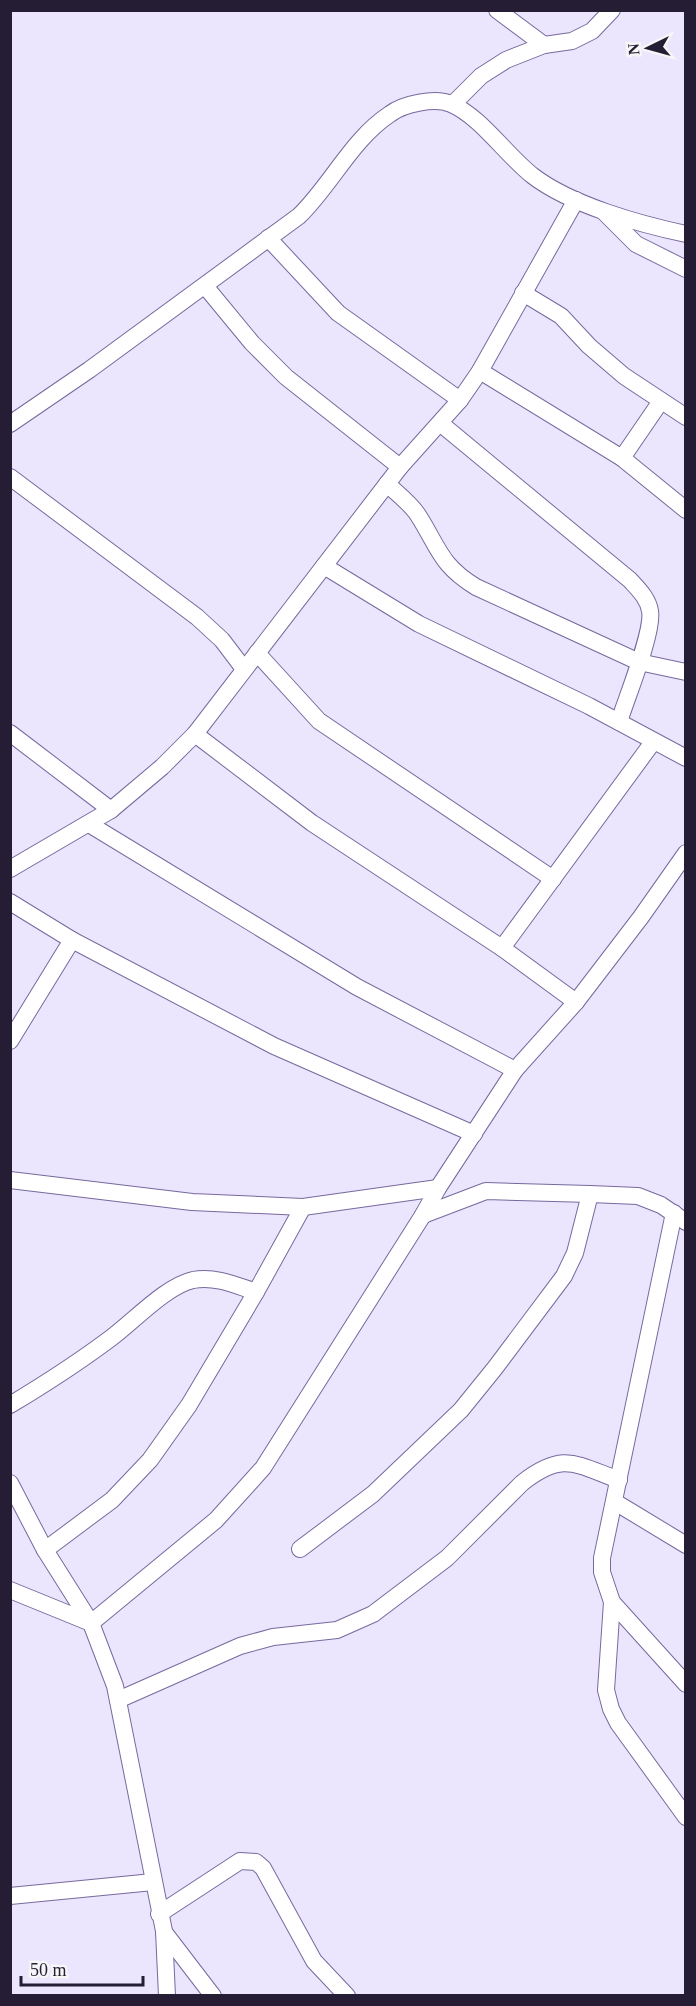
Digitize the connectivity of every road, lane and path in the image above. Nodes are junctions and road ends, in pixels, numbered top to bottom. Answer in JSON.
{"nodes":[{"id":1,"x":497,"y":10,"type":"edge"},
{"id":2,"x":612,"y":10,"type":"edge"},
{"id":3,"x":544,"y":45,"type":"junction"},
{"id":4,"x":453,"y":104,"type":"junction"},
{"id":5,"x":576,"y":200,"type":"junction"},
{"id":6,"x":601,"y":209,"type":"junction"},
{"id":7,"x":686,"y":234,"type":"edge"},
{"id":8,"x":268,"y":238,"type":"junction"},
{"id":9,"x":686,"y":269,"type":"edge"},
{"id":10,"x":204,"y":286,"type":"junction"},
{"id":11,"x":523,"y":293,"type":"junction"},
{"id":12,"x":480,"y":371,"type":"junction"},
{"id":13,"x":460,"y":400,"type":"junction"},
{"id":14,"x":661,"y":401,"type":"junction"},
{"id":15,"x":686,"y":417,"type":"edge"},
{"id":16,"x":440,"y":423,"type":"junction"},
{"id":17,"x":10,"y":424,"type":"edge"},
{"id":18,"x":622,"y":458,"type":"junction"},
{"id":19,"x":400,"y":467,"type":"junction"},
{"id":20,"x":10,"y":477,"type":"edge"},
{"id":21,"x":387,"y":484,"type":"junction"},
{"id":22,"x":686,"y":510,"type":"edge"},
{"id":23,"x":324,"y":566,"type":"junction"},
{"id":24,"x":257,"y":653,"type":"junction"},
{"id":25,"x":639,"y":662,"type":"junction"},
{"id":26,"x":244,"y":669,"type":"junction"},
{"id":27,"x":686,"y":672,"type":"edge"},
{"id":28,"x":618,"y":722,"type":"junction"},
{"id":29,"x":10,"y":733,"type":"edge"},
{"id":30,"x":195,"y":734,"type":"junction"},
{"id":31,"x":653,"y":742,"type":"junction"},
{"id":32,"x":686,"y":758,"type":"edge"},
{"id":33,"x":111,"y":810,"type":"junction"},
{"id":34,"x":89,"y":824,"type":"junction"},
{"id":35,"x":686,"y":853,"type":"edge"},
{"id":36,"x":10,"y":869,"type":"edge"},
{"id":37,"x":553,"y":879,"type":"junction"},
{"id":38,"x":10,"y":902,"type":"edge"},
{"id":39,"x":72,"y":940,"type":"junction"},
{"id":40,"x":502,"y":948,"type":"junction"},
{"id":41,"x":576,"y":1002,"type":"junction"},
{"id":42,"x":10,"y":1041,"type":"edge"},
{"id":43,"x":516,"y":1070,"type":"junction"},
{"id":44,"x":474,"y":1134,"type":"junction"},
{"id":45,"x":10,"y":1180,"type":"edge"},
{"id":46,"x":438,"y":1188,"type":"junction"},
{"id":47,"x":590,"y":1194,"type":"junction"},
{"id":48,"x":303,"y":1207,"type":"junction"},
{"id":49,"x":423,"y":1215,"type":"junction"},
{"id":50,"x":680,"y":1218,"type":"edge"},
{"id":51,"x":256,"y":1292,"type":"junction"},
{"id":52,"x":10,"y":1405,"type":"edge"},
{"id":53,"x":619,"y":1480,"type":"junction"},
{"id":54,"x":10,"y":1483,"type":"edge"},
{"id":55,"x":615,"y":1502,"type":"junction"},
{"id":56,"x":686,"y":1545,"type":"edge"},
{"id":57,"x":45,"y":1550,"type":"junction"},
{"id":58,"x":300,"y":1550,"type":"dead end"},
{"id":59,"x":10,"y":1590,"type":"edge"},
{"id":60,"x":612,"y":1602,"type":"junction"},
{"id":61,"x":91,"y":1623,"type":"junction"},
{"id":62,"x":686,"y":1684,"type":"edge"},
{"id":63,"x":118,"y":1700,"type":"junction"},
{"id":64,"x":686,"y":1817,"type":"edge"},
{"id":65,"x":153,"y":1882,"type":"junction"},
{"id":66,"x":10,"y":1896,"type":"edge"},
{"id":67,"x":159,"y":1914,"type":"junction"},
{"id":68,"x":164,"y":1931,"type":"junction"},
{"id":69,"x":167,"y":1995,"type":"edge"},
{"id":70,"x":213,"y":1995,"type":"edge"},
{"id":71,"x":347,"y":1995,"type":"edge"}],
"edges":[{"from":1,"to":3,"type":"street"},
{"from":2,"to":3,"type":"street"},
{"from":3,"to":4,"type":"street"},
{"from":4,"to":5,"type":"street"},
{"from":4,"to":8,"type":"street"},
{"from":5,"to":6,"type":"street"},
{"from":5,"to":11,"type":"street"},
{"from":6,"to":7,"type":"street"},
{"from":6,"to":9,"type":"street"},
{"from":8,"to":10,"type":"street"},
{"from":8,"to":13,"type":"street"},
{"from":10,"to":17,"type":"street"},
{"from":10,"to":19,"type":"street"},
{"from":11,"to":12,"type":"street"},
{"from":11,"to":14,"type":"street"},
{"from":12,"to":13,"type":"street"},
{"from":12,"to":18,"type":"street"},
{"from":13,"to":16,"type":"street"},
{"from":14,"to":15,"type":"street"},
{"from":14,"to":18,"type":"street"},
{"from":16,"to":19,"type":"street"},
{"from":16,"to":25,"type":"street"},
{"from":18,"to":22,"type":"street"},
{"from":19,"to":21,"type":"street"},
{"from":20,"to":26,"type":"street"},
{"from":21,"to":23,"type":"street"},
{"from":21,"to":25,"type":"street"},
{"from":23,"to":24,"type":"street"},
{"from":23,"to":28,"type":"street"},
{"from":24,"to":26,"type":"street"},
{"from":24,"to":37,"type":"street"},
{"from":25,"to":27,"type":"street"},
{"from":25,"to":28,"type":"street"},
{"from":26,"to":30,"type":"street"},
{"from":28,"to":31,"type":"street"},
{"from":29,"to":33,"type":"street"},
{"from":30,"to":33,"type":"street"},
{"from":30,"to":40,"type":"street"},
{"from":31,"to":32,"type":"street"},
{"from":31,"to":37,"type":"street"},
{"from":33,"to":34,"type":"street"},
{"from":34,"to":36,"type":"street"},
{"from":34,"to":43,"type":"street"},
{"from":35,"to":41,"type":"street"},
{"from":37,"to":40,"type":"street"},
{"from":38,"to":39,"type":"street"},
{"from":39,"to":42,"type":"street"},
{"from":39,"to":44,"type":"street"},
{"from":40,"to":41,"type":"street"},
{"from":41,"to":43,"type":"street"},
{"from":43,"to":44,"type":"street"},
{"from":44,"to":46,"type":"street"},
{"from":45,"to":48,"type":"street"},
{"from":46,"to":48,"type":"street"},
{"from":46,"to":49,"type":"street"},
{"from":47,"to":49,"type":"street"},
{"from":47,"to":50,"type":"street"},
{"from":47,"to":58,"type":"street"},
{"from":48,"to":51,"type":"street"},
{"from":49,"to":61,"type":"street"},
{"from":50,"to":53,"type":"street"},
{"from":51,"to":52,"type":"street"},
{"from":51,"to":57,"type":"street"},
{"from":53,"to":55,"type":"street"},
{"from":53,"to":63,"type":"street"},
{"from":54,"to":57,"type":"street"},
{"from":55,"to":56,"type":"street"},
{"from":55,"to":60,"type":"street"},
{"from":57,"to":61,"type":"street"},
{"from":59,"to":61,"type":"street"},
{"from":60,"to":62,"type":"street"},
{"from":60,"to":64,"type":"street"},
{"from":61,"to":63,"type":"street"},
{"from":63,"to":65,"type":"street"},
{"from":65,"to":66,"type":"street"},
{"from":65,"to":67,"type":"street"},
{"from":67,"to":68,"type":"street"},
{"from":67,"to":71,"type":"street"},
{"from":68,"to":69,"type":"street"},
{"from":68,"to":70,"type":"street"}]}
